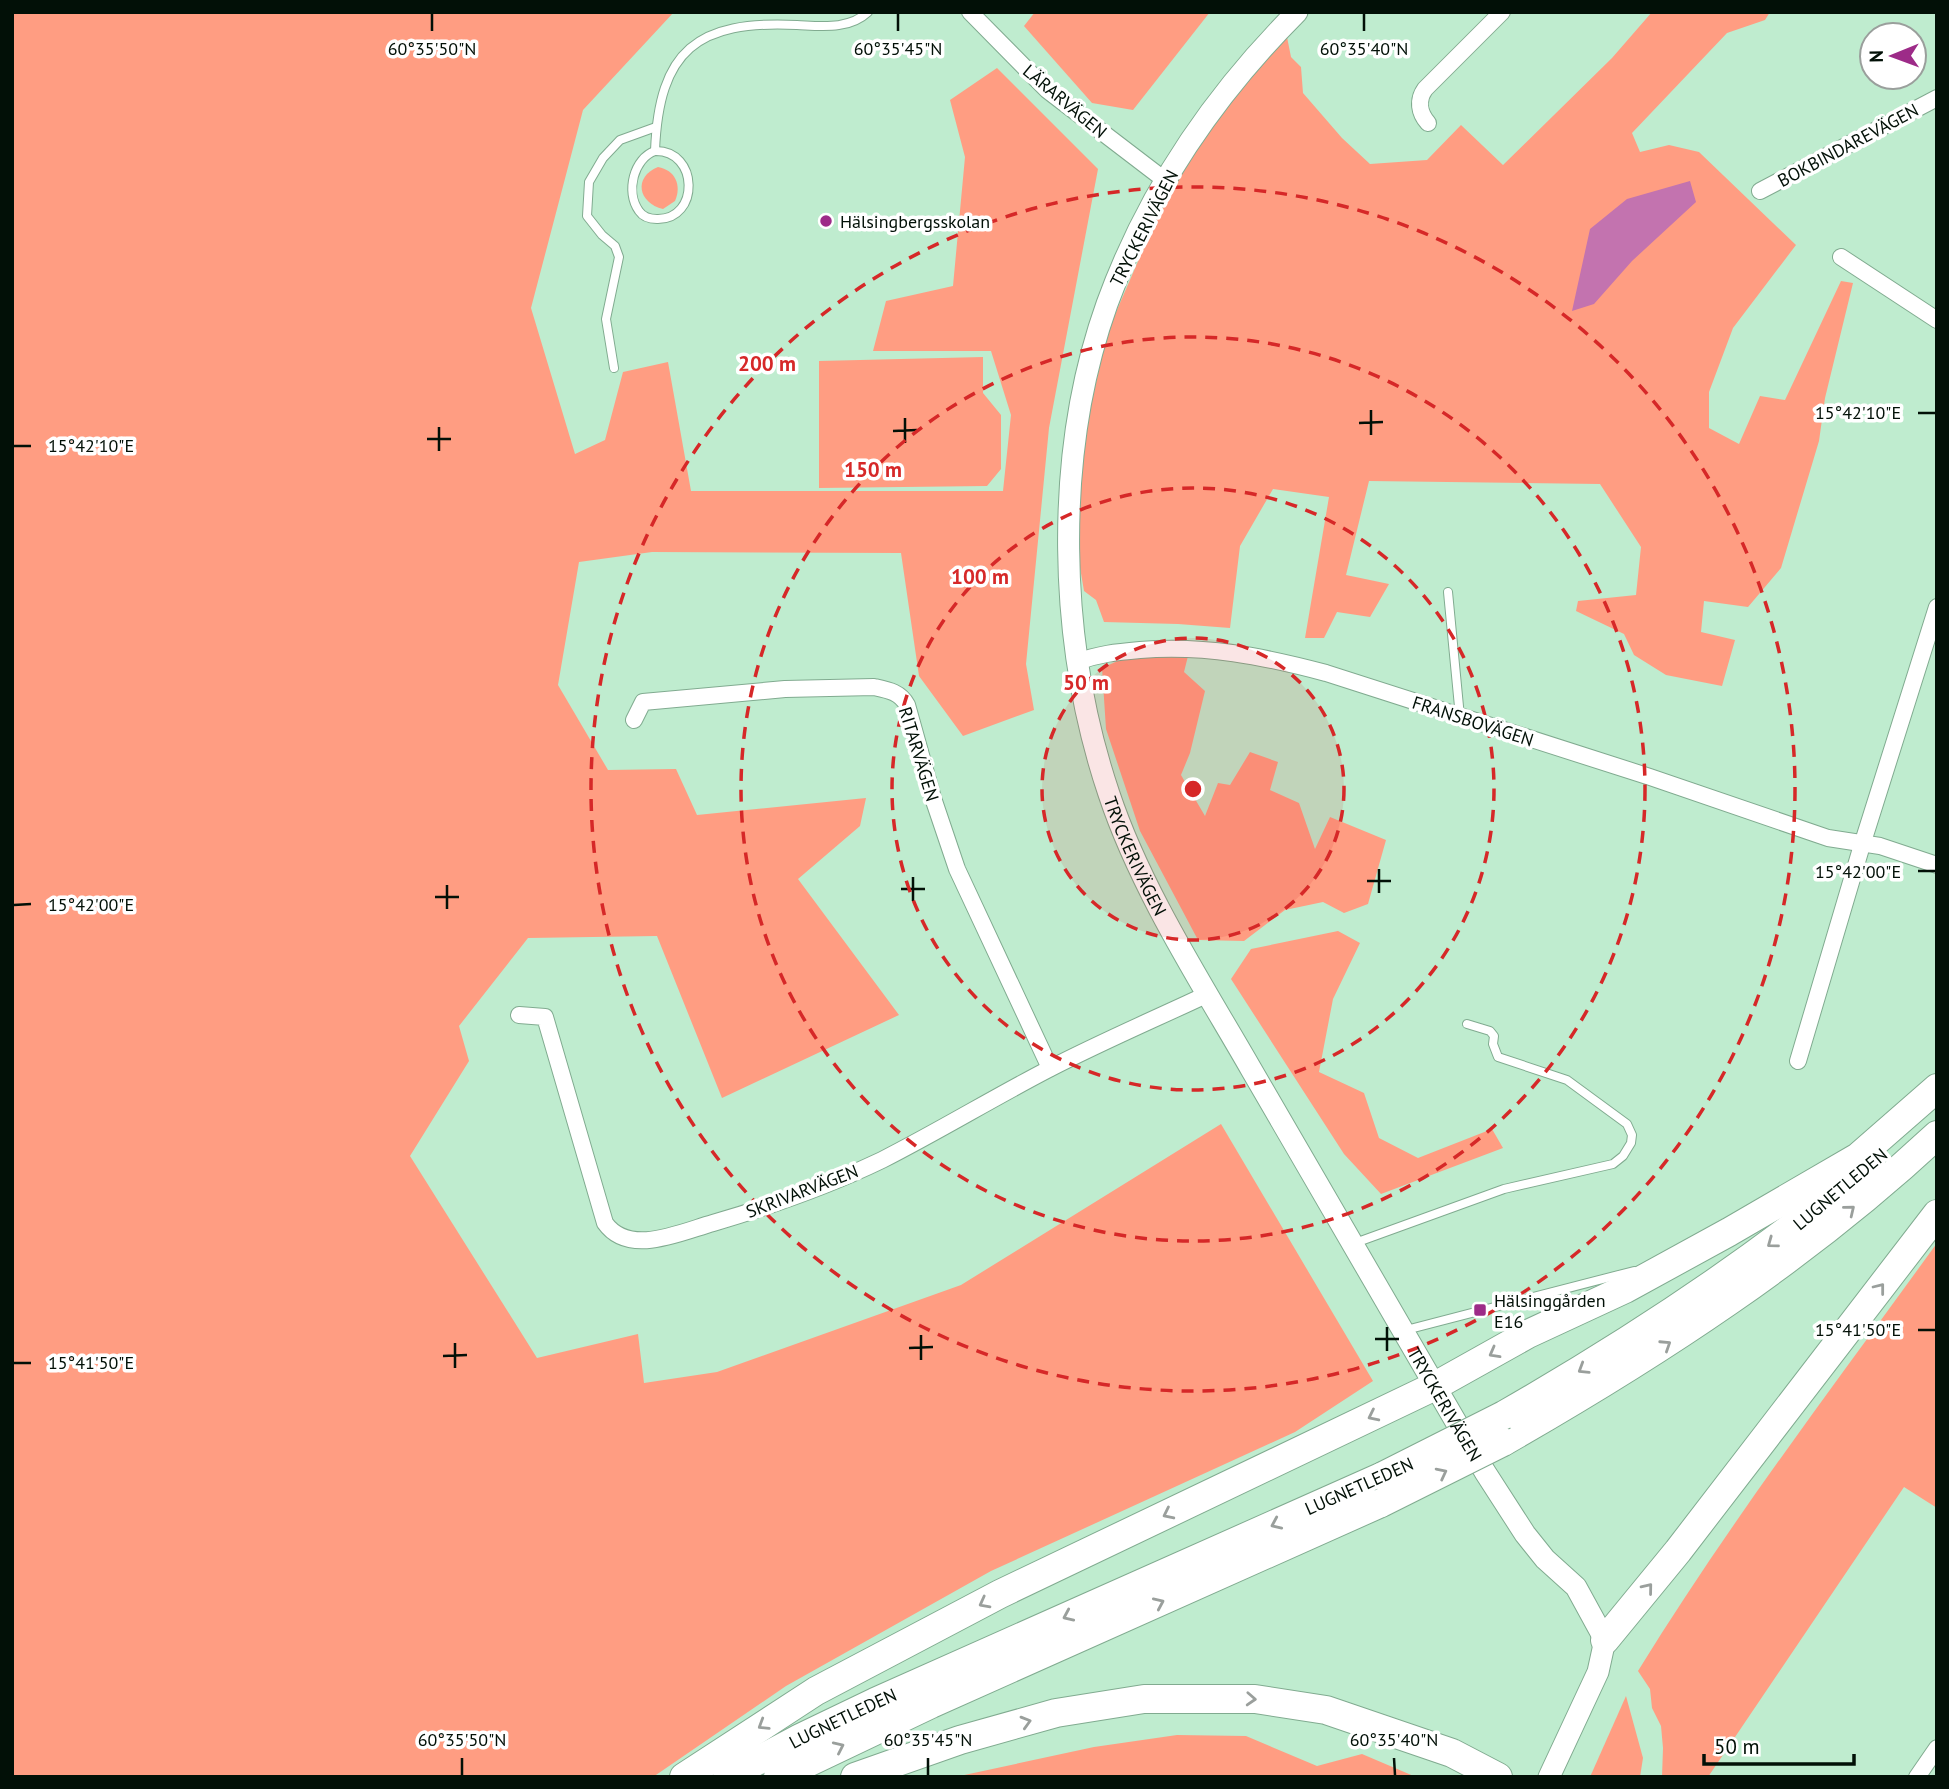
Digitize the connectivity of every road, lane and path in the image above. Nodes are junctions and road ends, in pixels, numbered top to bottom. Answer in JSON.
{"nodes":[{"id":1,"x":868,"y":12,"type":"edge"},
{"id":2,"x":970,"y":12,"type":"edge"},
{"id":3,"x":1297,"y":12,"type":"edge"},
{"id":4,"x":1502,"y":12,"type":"edge"},
{"id":5,"x":1937,"y":98,"type":"edge"},
{"id":6,"x":1428,"y":123,"type":"dead end"},
{"id":7,"x":656,"y":127,"type":"junction"},
{"id":8,"x":655,"y":151,"type":"junction"},
{"id":9,"x":1166,"y":181,"type":"junction"},
{"id":10,"x":1760,"y":191,"type":"dead end"},
{"id":11,"x":1841,"y":257,"type":"dead end"},
{"id":12,"x":1937,"y":320,"type":"edge"},
{"id":13,"x":614,"y":368,"type":"dead end"},
{"id":14,"x":1448,"y":592,"type":"dead end"},
{"id":15,"x":1936,"y":610,"type":"edge"},
{"id":16,"x":1077,"y":662,"type":"junction"},
{"id":17,"x":1460,"y":717,"type":"junction"},
{"id":18,"x":634,"y":720,"type":"dead end"},
{"id":19,"x":1862,"y":845,"type":"junction"},
{"id":20,"x":1937,"y":864,"type":"edge"},
{"id":21,"x":1208,"y":994,"type":"junction"},
{"id":22,"x":519,"y":1014,"type":"dead end"},
{"id":23,"x":1466,"y":1024,"type":"dead end"},
{"id":24,"x":1798,"y":1061,"type":"dead end"},
{"id":25,"x":1050,"y":1069,"type":"junction"},
{"id":26,"x":1937,"y":1087,"type":"edge"},
{"id":27,"x":1937,"y":1104,"type":"edge"},
{"id":28,"x":1937,"y":1135,"type":"edge"},
{"id":29,"x":1937,"y":1214,"type":"edge"},
{"id":30,"x":1352,"y":1244,"type":"junction"},
{"id":31,"x":1681,"y":1259,"type":"junction"},
{"id":32,"x":1403,"y":1331,"type":"junction"},
{"id":33,"x":1435,"y":1386,"type":"junction"},
{"id":34,"x":1503,"y":1429,"type":"junction"},
{"id":35,"x":1382,"y":1490,"type":"junction"},
{"id":36,"x":1605,"y":1640,"type":"junction"},
{"id":37,"x":1934,"y":1757,"type":"edge"},
{"id":38,"x":684,"y":1777,"type":"edge"},
{"id":39,"x":727,"y":1777,"type":"edge"},
{"id":40,"x":778,"y":1777,"type":"edge"},
{"id":41,"x":855,"y":1777,"type":"edge"},
{"id":42,"x":1498,"y":1777,"type":"edge"},
{"id":43,"x":1549,"y":1777,"type":"edge"},
{"id":44,"x":1917,"y":1777,"type":"edge"}],
"edges":[{"from":1,"to":7,"type":"lane"},
{"from":2,"to":9,"type":"street","name":"LÄRARVÄGEN"},
{"from":3,"to":9,"type":"street","name":"TRYCKERIVÄGEN"},
{"from":4,"to":6,"type":"street"},
{"from":5,"to":10,"type":"street","name":"BOKBINDAREVÄGEN"},
{"from":7,"to":8,"type":"lane"},
{"from":7,"to":13,"type":"lane"},
{"from":8,"to":8,"type":"lane"},
{"from":9,"to":16,"type":"street","name":"TRYCKERIVÄGEN"},
{"from":11,"to":12,"type":"street"},
{"from":14,"to":17,"type":"lane"},
{"from":15,"to":19,"type":"street"},
{"from":16,"to":17,"type":"street","name":"FRANSBOVÄGEN"},
{"from":16,"to":21,"type":"street","name":"TRYCKERIVÄGEN"},
{"from":17,"to":19,"type":"street","name":"FRANSBOVÄGEN"},
{"from":18,"to":25,"type":"street","name":"RITARVÄGEN"},
{"from":19,"to":20,"type":"street","name":"FRANSBOVÄGEN"},
{"from":19,"to":24,"type":"street"},
{"from":21,"to":25,"type":"street","name":"SKRIVARVÄGEN"},
{"from":21,"to":30,"type":"street","name":"TRYCKERIVÄGEN"},
{"from":22,"to":25,"type":"street","name":"SKRIVARVÄGEN"},
{"from":23,"to":30,"type":"lane"},
{"from":26,"to":31,"type":"highway"},
{"from":27,"to":34,"type":"highway","name":"LUGNETLEDEN","one_way":true},
{"from":34,"to":28,"type":"highway","name":"LUGNETLEDEN","one_way":true},
{"from":36,"to":29,"type":"highway","one_way":true},
{"from":30,"to":32,"type":"street","name":"TRYCKERIVÄGEN"},
{"from":31,"to":32,"type":"lane"},
{"from":31,"to":33,"type":"highway","one_way":true},
{"from":32,"to":33,"type":"street","name":"TRYCKERIVÄGEN"},
{"from":33,"to":36,"type":"street","name":"TRYCKERIVÄGEN"},
{"from":33,"to":38,"type":"highway","one_way":true},
{"from":34,"to":35,"type":"highway","name":"LUGNETLEDEN","bridge":true},
{"from":35,"to":39,"type":"highway","name":"LUGNETLEDEN","one_way":true},
{"from":40,"to":35,"type":"highway","name":"LUGNETLEDEN","one_way":true},
{"from":36,"to":43,"type":"street"},
{"from":37,"to":44,"type":"street"},
{"from":41,"to":42,"type":"highway","one_way":true}]}
